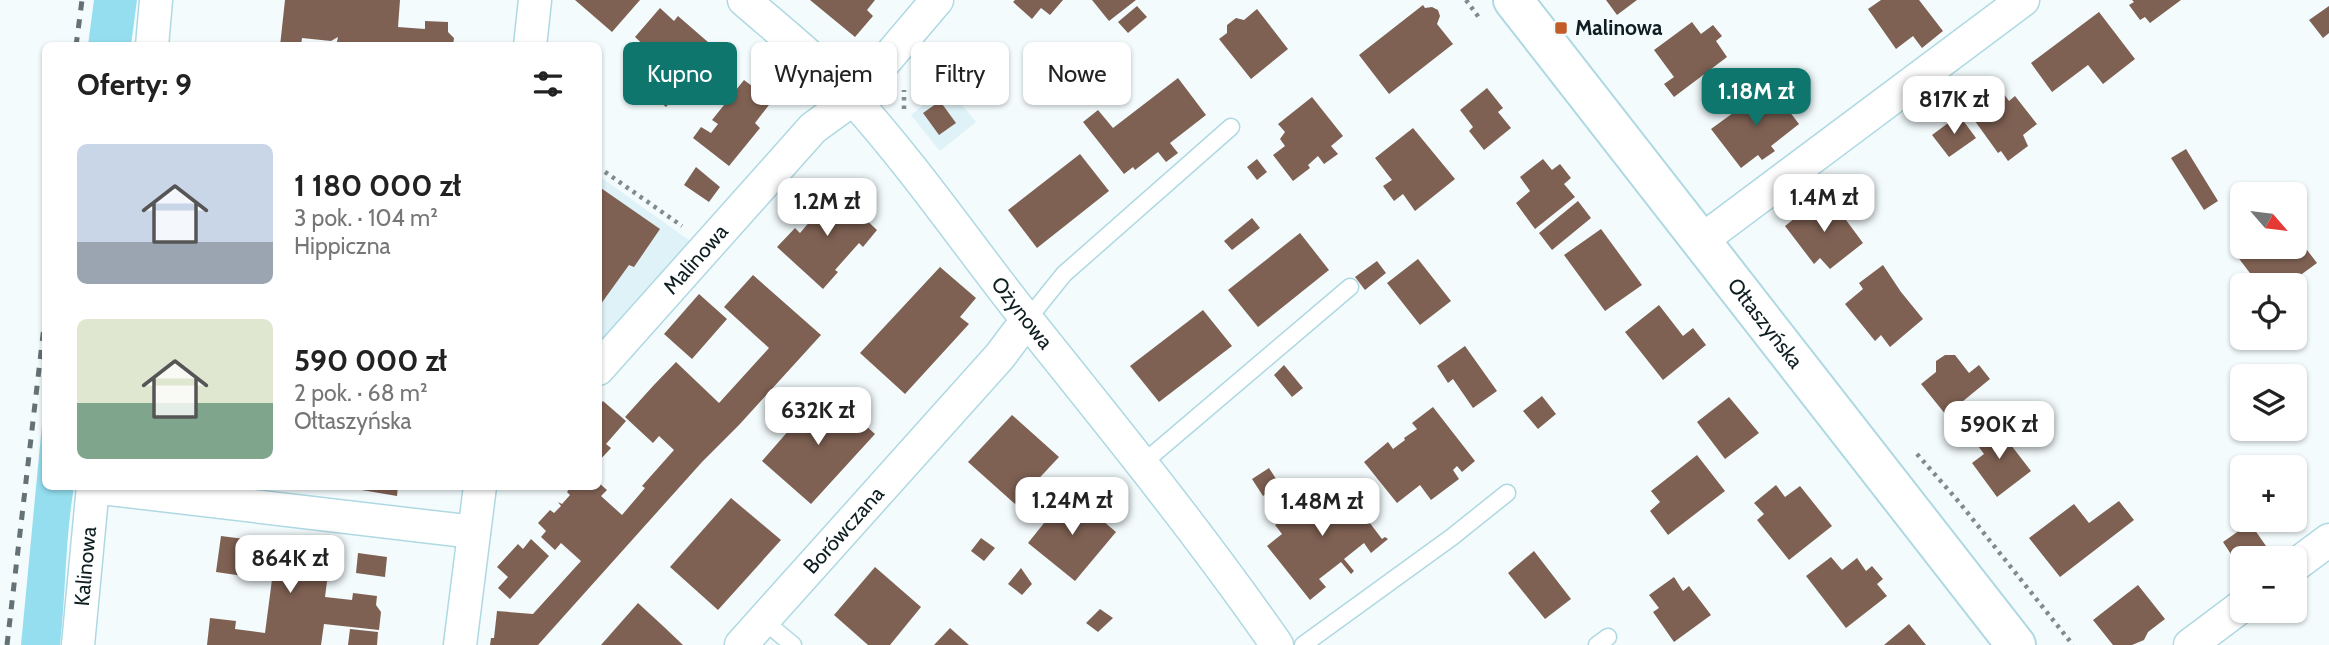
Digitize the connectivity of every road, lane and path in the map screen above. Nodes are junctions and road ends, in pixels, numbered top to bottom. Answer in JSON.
{"nodes":[{"id":1,"x":156,"y":0,"type":"edge"},
{"id":2,"x":535,"y":0,"type":"edge"},
{"id":3,"x":744,"y":0,"type":"edge"},
{"id":4,"x":937,"y":0,"type":"edge"},
{"id":5,"x":1513,"y":0,"type":"edge"},
{"id":6,"x":2023,"y":0,"type":"edge"},
{"id":7,"x":152,"y":42,"type":"edge"},
{"id":8,"x":530,"y":42,"type":"edge"},
{"id":9,"x":793,"y":42,"type":"edge"},
{"id":10,"x":897,"y":47,"type":"edge"},
{"id":11,"x":905,"y":83,"type":"dead end"},
{"id":12,"x":845,"y":105,"type":"edge"},
{"id":13,"x":858,"y":105,"type":"edge"},
{"id":14,"x":905,"y":118,"type":"dead end"},
{"id":15,"x":1231,"y":127,"type":"dead end"},
{"id":16,"x":602,"y":170,"type":"edge"},
{"id":17,"x":1702,"y":240,"type":"junction"},
{"id":18,"x":710,"y":245,"type":"junction"},
{"id":19,"x":1350,"y":287,"type":"dead end"},
{"id":20,"x":1027,"y":320,"type":"junction"},
{"id":21,"x":602,"y":365,"type":"edge"},
{"id":22,"x":1908,"y":444,"type":"dead end"},
{"id":23,"x":1143,"y":463,"type":"junction"},
{"id":24,"x":93,"y":490,"type":"edge"},
{"id":25,"x":118,"y":490,"type":"edge"},
{"id":26,"x":479,"y":490,"type":"edge"},
{"id":27,"x":1507,"y":493,"type":"dead end"},
{"id":28,"x":474,"y":533,"type":"junction"},
{"id":29,"x":2329,"y":540,"type":"edge"},
{"id":30,"x":2307,"y":556,"type":"edge"},
{"id":31,"x":2230,"y":615,"type":"edge"},
{"id":32,"x":763,"y":620,"type":"junction"},
{"id":33,"x":78,"y":645,"type":"edge"},
{"id":34,"x":460,"y":645,"type":"edge"},
{"id":35,"x":741,"y":645,"type":"edge"},
{"id":36,"x":793,"y":645,"type":"edge"},
{"id":37,"x":1277,"y":645,"type":"edge"},
{"id":38,"x":1303,"y":645,"type":"edge"},
{"id":39,"x":2016,"y":645,"type":"edge"},
{"id":40,"x":2073,"y":645,"type":"edge"},
{"id":41,"x":2190,"y":645,"type":"edge"}],
"edges":[{"from":1,"to":7,"type":"street"},
{"from":2,"to":8,"type":"street"},
{"from":3,"to":9,"type":"street","name":"Ożynowa"},
{"from":4,"to":10,"type":"street","name":"Malinowa"},
{"from":5,"to":17,"type":"street","name":"Ołtaszyńska"},
{"from":6,"to":17,"type":"street"},
{"from":11,"to":14,"type":"path"},
{"from":12,"to":18,"type":"street","name":"Malinowa"},
{"from":13,"to":20,"type":"street","name":"Ożynowa"},
{"from":15,"to":20,"type":"lane"},
{"from":16,"to":18,"type":"path"},
{"from":17,"to":39,"type":"street","name":"Ołtaszyńska"},
{"from":18,"to":21,"type":"street","name":"Malinowa"},
{"from":19,"to":23,"type":"lane"},
{"from":20,"to":23,"type":"street","name":"Ożynowa"},
{"from":20,"to":32,"type":"street","name":"Borówczana"},
{"from":22,"to":40,"type":"path"},
{"from":23,"to":37,"type":"street","name":"Ożynowa"},
{"from":24,"to":33,"type":"street","name":"Kalinowa"},
{"from":25,"to":28,"type":"street"},
{"from":26,"to":28,"type":"street"},
{"from":27,"to":38,"type":"lane"},
{"from":28,"to":34,"type":"street"},
{"from":29,"to":30,"type":"street"},
{"from":31,"to":41,"type":"street"},
{"from":32,"to":35,"type":"street","name":"Borówczana"},
{"from":32,"to":36,"type":"lane"}]}
